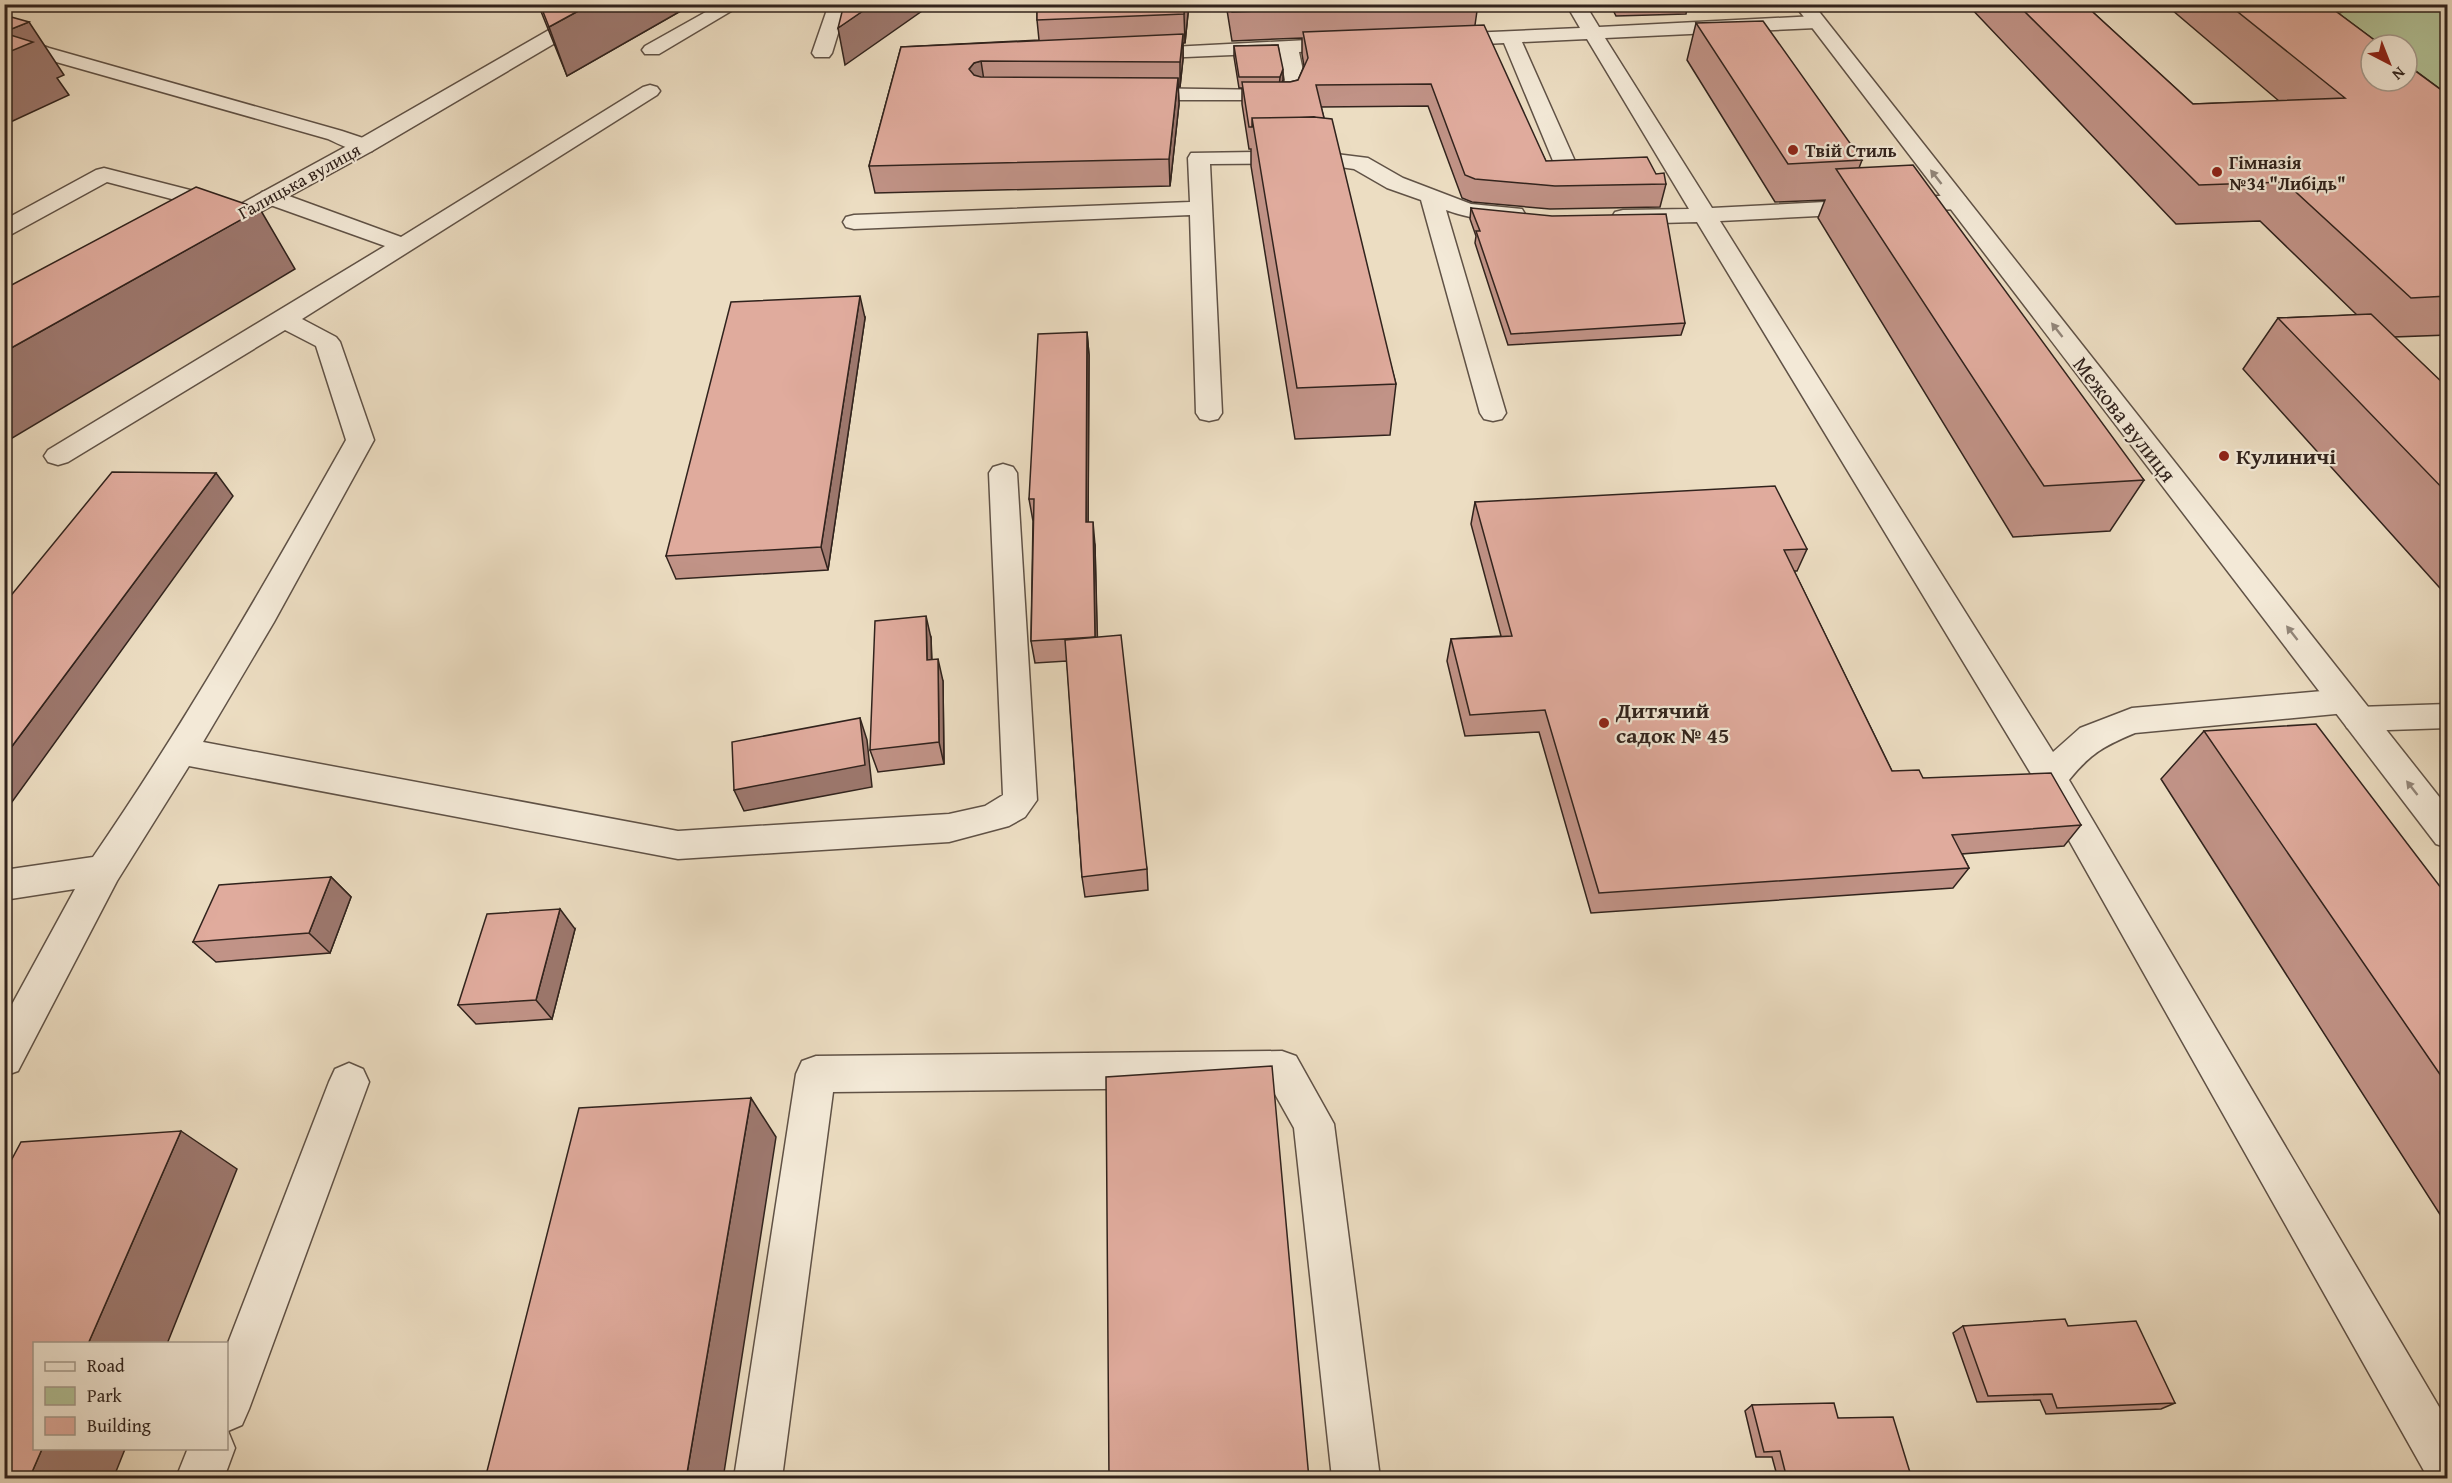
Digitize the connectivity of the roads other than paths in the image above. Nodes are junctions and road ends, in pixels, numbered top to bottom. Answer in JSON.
{"nodes":[{"id":1,"x":734,"y":4,"type":"edge"},
{"id":2,"x":838,"y":4,"type":"edge"},
{"id":3,"x":1575,"y":4,"type":"edge"},
{"id":4,"x":566,"y":7,"type":"edge"},
{"id":5,"x":1810,"y":13,"type":"edge"},
{"id":6,"x":1593,"y":34,"type":"junction"},
{"id":7,"x":4,"y":38,"type":"edge"},
{"id":8,"x":1511,"y":38,"type":"junction"},
{"id":9,"x":1424,"y":41,"type":"edge"},
{"id":10,"x":1367,"y":44,"type":"edge"},
{"id":11,"x":1288,"y":47,"type":"junction"},
{"id":12,"x":652,"y":50,"type":"dead end"},
{"id":13,"x":822,"y":53,"type":"dead end"},
{"id":14,"x":1123,"y":54,"type":"edge"},
{"id":15,"x":650,"y":91,"type":"dead end"},
{"id":16,"x":1112,"y":94,"type":"edge"},
{"id":17,"x":364,"y":146,"type":"junction"},
{"id":18,"x":1568,"y":168,"type":"edge"},
{"id":19,"x":1431,"y":196,"type":"junction"},
{"id":20,"x":270,"y":197,"type":"junction"},
{"id":21,"x":1957,"y":202,"type":"junction"},
{"id":22,"x":1202,"y":208,"type":"junction"},
{"id":23,"x":243,"y":212,"type":"junction"},
{"id":24,"x":1706,"y":215,"type":"junction"},
{"id":25,"x":1538,"y":217,"type":"edge"},
{"id":26,"x":1598,"y":217,"type":"edge"},
{"id":27,"x":854,"y":222,"type":"dead end"},
{"id":28,"x":4,"y":229,"type":"edge"},
{"id":29,"x":191,"y":240,"type":"edge"},
{"id":30,"x":403,"y":245,"type":"junction"},
{"id":31,"x":284,"y":320,"type":"junction"},
{"id":32,"x":1209,"y":413,"type":"dead end"},
{"id":33,"x":1492,"y":413,"type":"dead end"},
{"id":34,"x":58,"y":456,"type":"dead end"},
{"id":35,"x":1003,"y":473,"type":"dead end"},
{"id":36,"x":2352,"y":710,"type":"junction"},
{"id":37,"x":2448,"y":716,"type":"edge"},
{"id":38,"x":179,"y":751,"type":"junction"},
{"id":39,"x":2051,"y":778,"type":"junction"},
{"id":40,"x":2448,"y":834,"type":"edge"},
{"id":41,"x":104,"y":870,"type":"junction"},
{"id":42,"x":4,"y":885,"type":"edge"},
{"id":43,"x":4,"y":1058,"type":"edge"},
{"id":44,"x":349,"y":1082,"type":"dead end"},
{"id":45,"x":228,"y":1404,"type":"edge"},
{"id":46,"x":212,"y":1450,"type":"edge"},
{"id":47,"x":2448,"y":1468,"type":"edge"},
{"id":48,"x":200,"y":1479,"type":"edge"},
{"id":49,"x":758,"y":1479,"type":"edge"},
{"id":50,"x":1356,"y":1479,"type":"edge"}],
"edges":[{"from":1,"to":12,"type":"street"},
{"from":2,"to":13,"type":"street"},
{"from":3,"to":6,"type":"street"},
{"from":4,"to":17,"type":"street","name":"Галицька вулиця"},
{"from":5,"to":6,"type":"street"},
{"from":21,"to":5,"type":"street","name":"Межова вулиця","one_way":true},
{"from":6,"to":8,"type":"street"},
{"from":6,"to":24,"type":"street"},
{"from":7,"to":17,"type":"street"},
{"from":8,"to":9,"type":"street"},
{"from":8,"to":18,"type":"street"},
{"from":10,"to":11,"type":"street"},
{"from":11,"to":14,"type":"street"},
{"from":11,"to":16,"type":"street"},
{"from":15,"to":30,"type":"street"},
{"from":17,"to":20,"type":"street","name":"Галицька вулиця"},
{"from":19,"to":22,"type":"street"},
{"from":19,"to":25,"type":"street"},
{"from":19,"to":33,"type":"street"},
{"from":20,"to":23,"type":"street","name":"Галицька вулиця"},
{"from":20,"to":30,"type":"street"},
{"from":21,"to":24,"type":"street"},
{"from":36,"to":21,"type":"street","name":"Межова вулиця","one_way":true},
{"from":22,"to":27,"type":"street"},
{"from":22,"to":32,"type":"street"},
{"from":23,"to":28,"type":"street"},
{"from":23,"to":29,"type":"street","name":"Галицька вулиця"},
{"from":24,"to":26,"type":"street"},
{"from":24,"to":39,"type":"street"},
{"from":30,"to":31,"type":"street"},
{"from":31,"to":34,"type":"street"},
{"from":31,"to":38,"type":"street"},
{"from":35,"to":38,"type":"street"},
{"from":36,"to":37,"type":"street"},
{"from":36,"to":39,"type":"street"},
{"from":40,"to":36,"type":"street","name":"Межова вулиця","one_way":true},
{"from":38,"to":41,"type":"street"},
{"from":39,"to":47,"type":"street"},
{"from":41,"to":42,"type":"street"},
{"from":41,"to":43,"type":"street"},
{"from":44,"to":45,"type":"street"},
{"from":46,"to":48,"type":"street"},
{"from":49,"to":50,"type":"street"}]}
